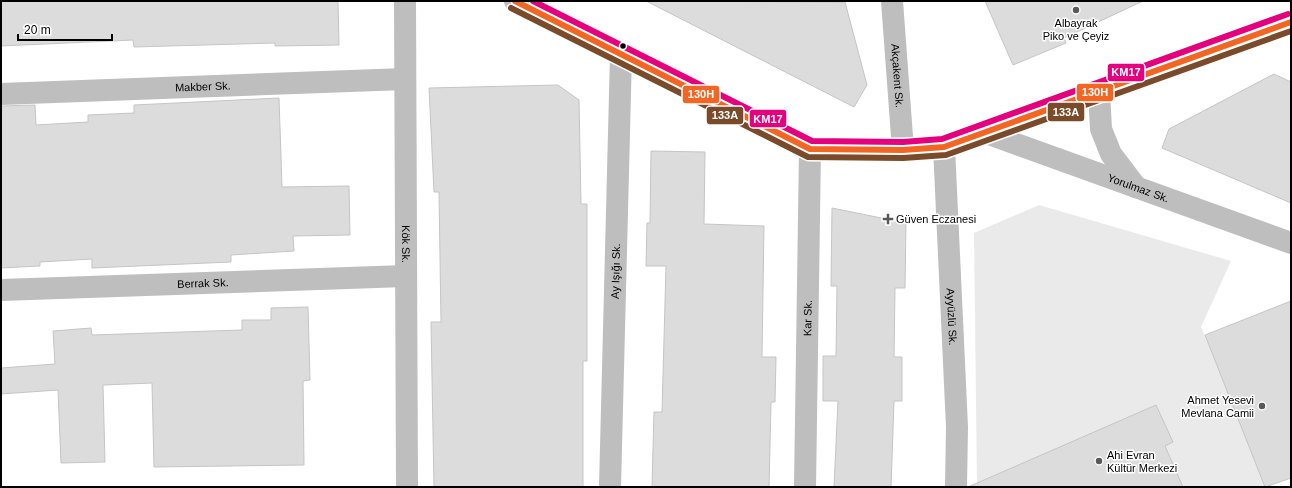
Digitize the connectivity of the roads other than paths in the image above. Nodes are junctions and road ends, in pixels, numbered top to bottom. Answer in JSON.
{"nodes":[{"id":1,"x":405,"y":1,"type":"edge"},
{"id":2,"x":892,"y":1,"type":"edge"},
{"id":3,"x":525,"y":3,"type":"edge"},
{"id":4,"x":1291,"y":22,"type":"edge"},
{"id":5,"x":621,"y":54,"type":"junction"},
{"id":6,"x":405,"y":79,"type":"junction"},
{"id":7,"x":1099,"y":92,"type":"junction"},
{"id":8,"x":1,"y":94,"type":"edge"},
{"id":9,"x":986,"y":133,"type":"junction"},
{"id":10,"x":944,"y":147,"type":"junction"},
{"id":11,"x":810,"y":149,"type":"junction"},
{"id":12,"x":903,"y":150,"type":"junction"},
{"id":13,"x":1136,"y":187,"type":"junction"},
{"id":14,"x":1291,"y":244,"type":"edge"},
{"id":15,"x":405,"y":276,"type":"junction"},
{"id":16,"x":1,"y":290,"type":"edge"},
{"id":17,"x":407,"y":487,"type":"edge"},
{"id":18,"x":610,"y":487,"type":"edge"},
{"id":19,"x":805,"y":487,"type":"edge"},
{"id":20,"x":956,"y":487,"type":"edge"}],
"edges":[{"from":1,"to":6,"type":"street","name":"Kök Sk."},
{"from":2,"to":12,"type":"street","name":"Akçakent Sk."},
{"from":3,"to":5,"type":"street"},
{"from":4,"to":7,"type":"street"},
{"from":5,"to":11,"type":"street"},
{"from":5,"to":18,"type":"street","name":"Ay Işığı Sk."},
{"from":6,"to":8,"type":"street","name":"Makber Sk."},
{"from":6,"to":15,"type":"street","name":"Kök Sk."},
{"from":7,"to":9,"type":"street"},
{"from":7,"to":13,"type":"street"},
{"from":9,"to":10,"type":"street"},
{"from":9,"to":13,"type":"street","name":"Yorulmaz Sk."},
{"from":10,"to":12,"type":"street"},
{"from":10,"to":20,"type":"street","name":"Ayyüzlü Sk."},
{"from":11,"to":12,"type":"street"},
{"from":11,"to":19,"type":"street","name":"Kar Sk."},
{"from":13,"to":14,"type":"street","name":"Yorulmaz Sk."},
{"from":15,"to":16,"type":"street","name":"Berrak Sk."},
{"from":15,"to":17,"type":"street","name":"Kök Sk."}]}
